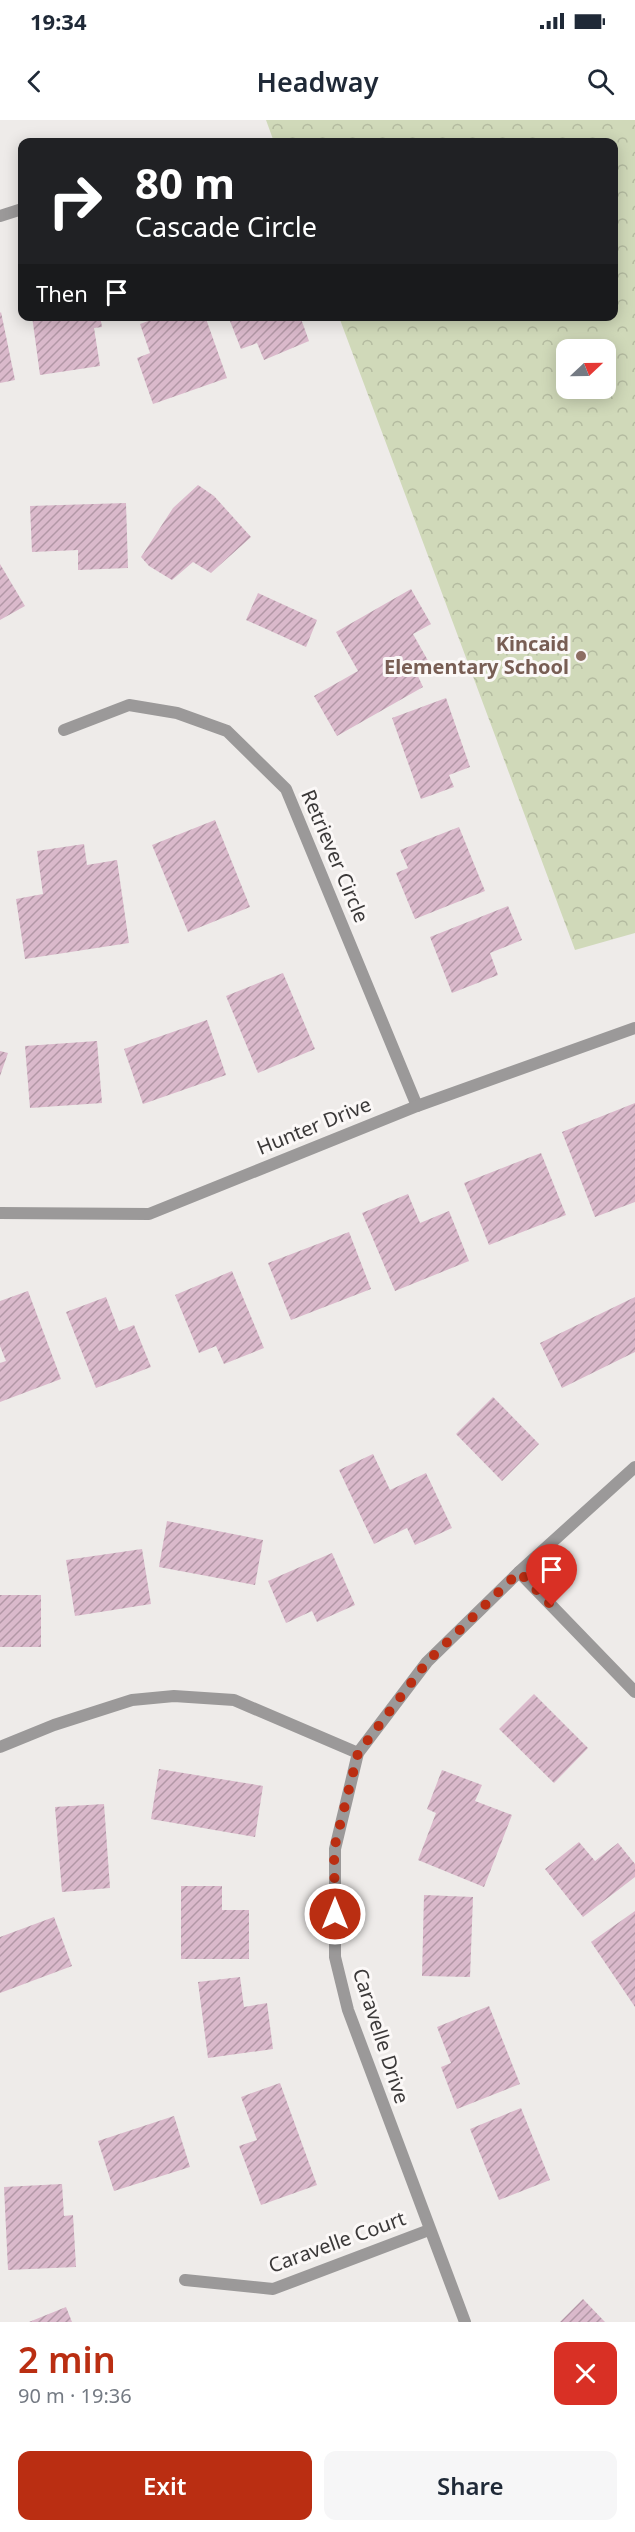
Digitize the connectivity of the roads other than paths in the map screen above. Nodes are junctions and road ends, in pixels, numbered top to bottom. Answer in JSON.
{"nodes":[{"id":1,"x":18,"y":210,"type":"edge"},
{"id":2,"x":0,"y":216,"type":"edge"},
{"id":3,"x":64,"y":730,"type":"dead end"},
{"id":4,"x":635,"y":1028,"type":"edge"},
{"id":5,"x":417,"y":1106,"type":"junction"},
{"id":6,"x":0,"y":1213,"type":"edge"},
{"id":7,"x":635,"y":1467,"type":"edge"},
{"id":8,"x":519,"y":1572,"type":"junction"},
{"id":9,"x":635,"y":1692,"type":"edge"},
{"id":10,"x":0,"y":1747,"type":"edge"},
{"id":11,"x":358,"y":1753,"type":"junction"},
{"id":12,"x":429,"y":2230,"type":"junction"},
{"id":13,"x":185,"y":2280,"type":"dead end"},
{"id":14,"x":465,"y":2322,"type":"edge"}],
"edges":[{"from":1,"to":2,"type":"street"},
{"from":3,"to":5,"type":"street","name":"Retriever Circle"},
{"from":4,"to":5,"type":"street","name":"Hunter Drive"},
{"from":5,"to":6,"type":"street","name":"Hunter Drive"},
{"from":7,"to":8,"type":"street","name":"Caravelle Drive"},
{"from":8,"to":9,"type":"street"},
{"from":8,"to":11,"type":"street","name":"Caravelle Drive"},
{"from":10,"to":11,"type":"street"},
{"from":11,"to":12,"type":"street","name":"Caravelle Drive"},
{"from":12,"to":13,"type":"street","name":"Caravelle Court"},
{"from":12,"to":14,"type":"street","name":"Caravelle Drive"}]}
